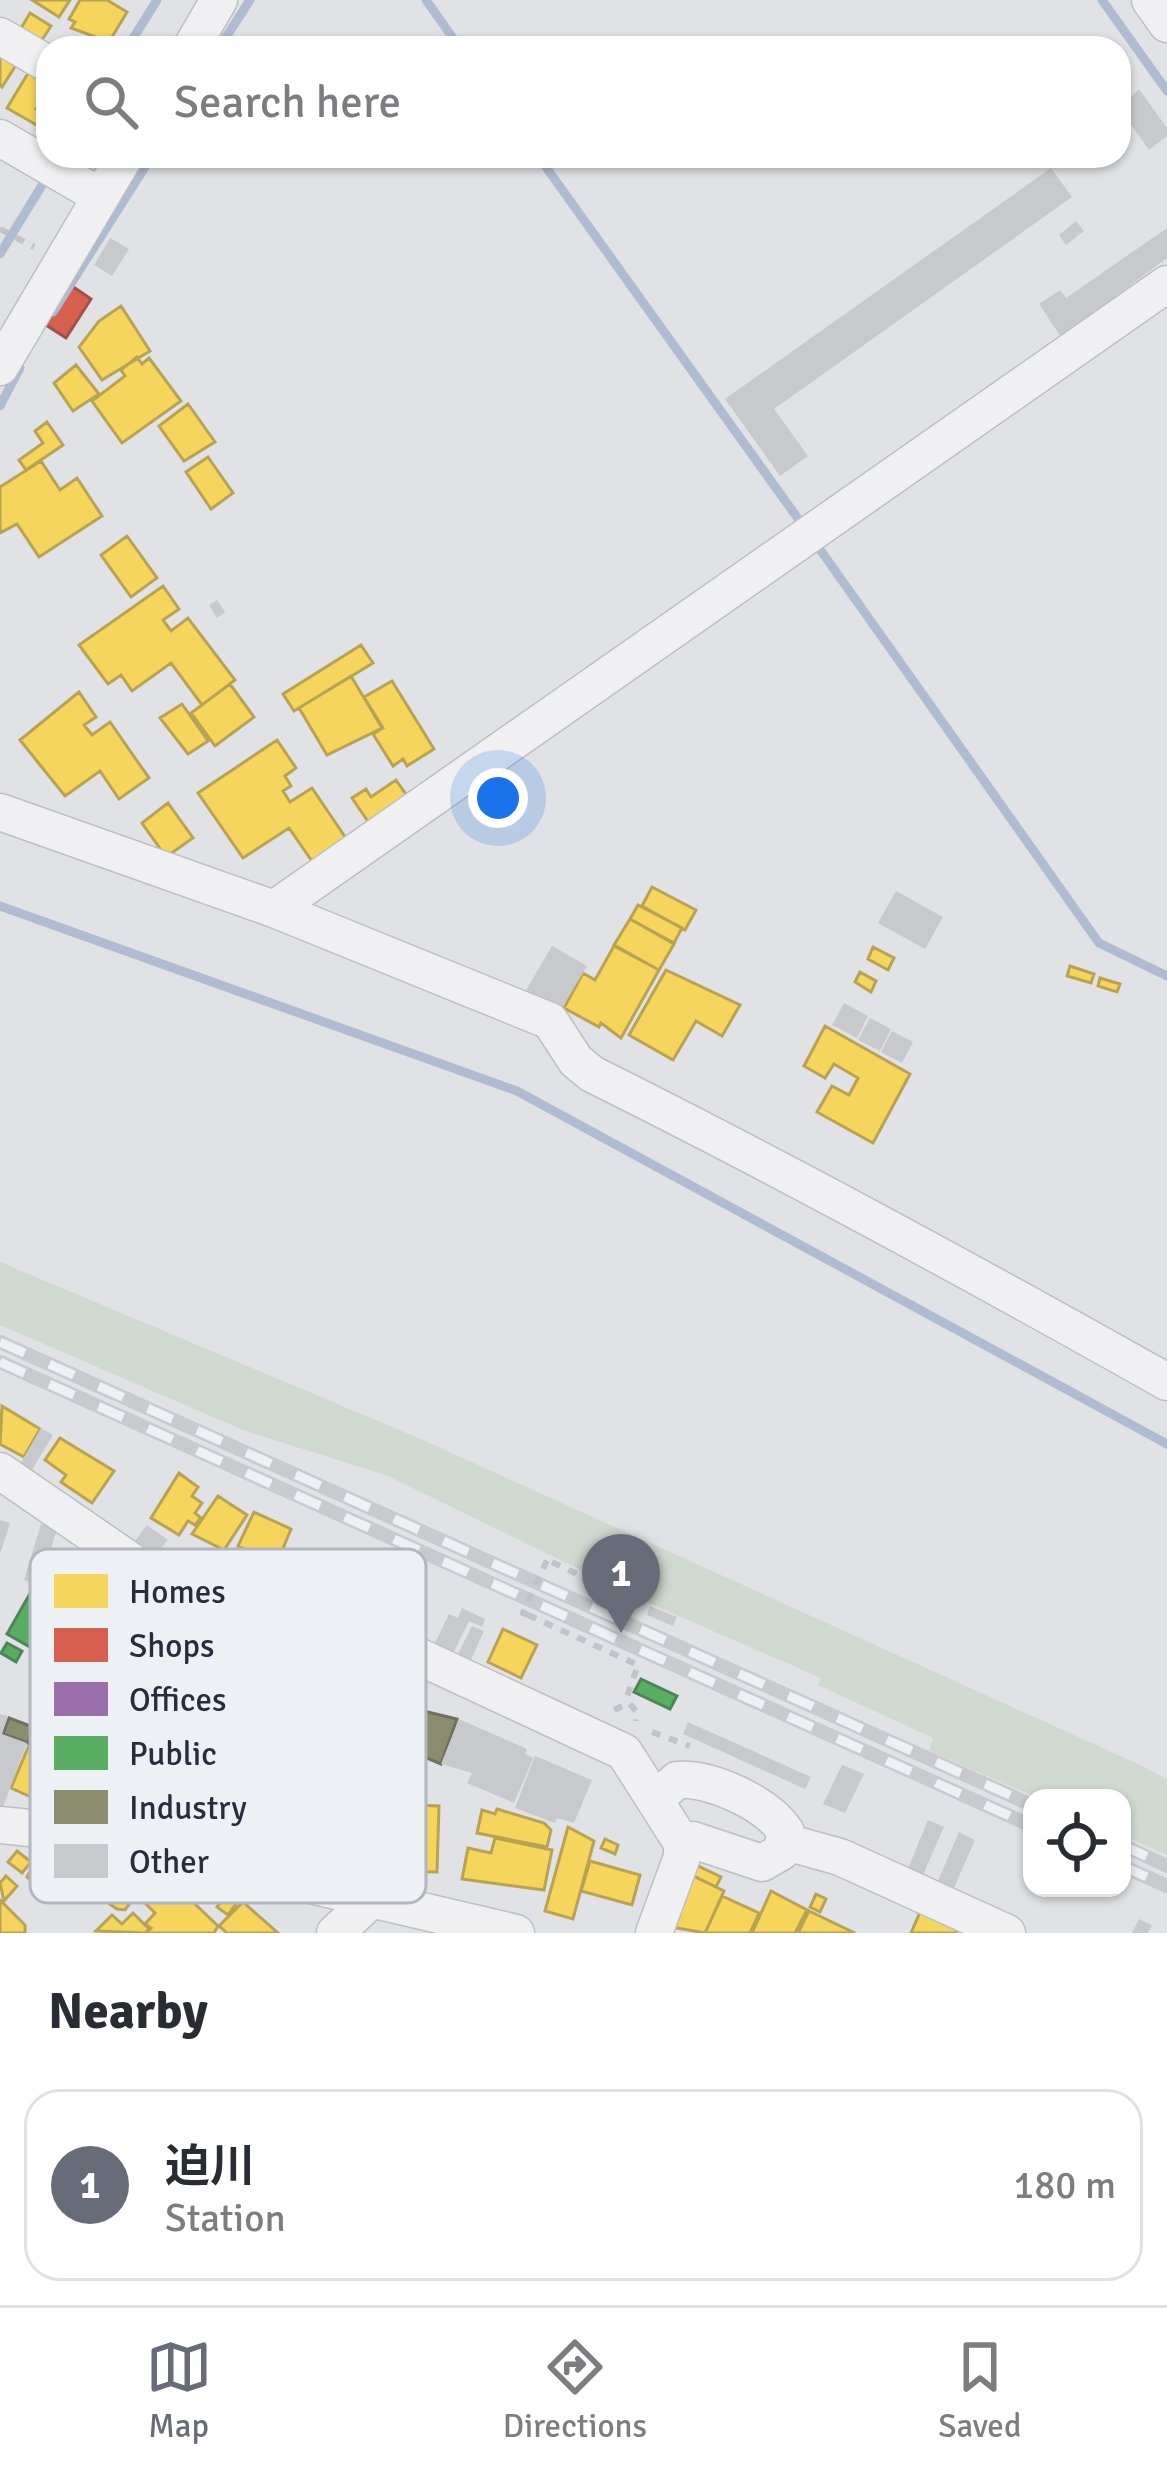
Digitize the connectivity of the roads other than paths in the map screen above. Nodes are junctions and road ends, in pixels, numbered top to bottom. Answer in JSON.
{"nodes":[{"id":1,"x":219,"y":0,"type":"edge"},
{"id":2,"x":1150,"y":0,"type":"edge"},
{"id":3,"x":1167,"y":24,"type":"edge"},
{"id":4,"x":0,"y":36,"type":"edge"},
{"id":5,"x":198,"y":36,"type":"edge"},
{"id":6,"x":36,"y":57,"type":"edge"},
{"id":7,"x":0,"y":137,"type":"edge"},
{"id":8,"x":36,"y":158,"type":"edge"},
{"id":9,"x":52,"y":168,"type":"edge"},
{"id":10,"x":118,"y":168,"type":"edge"},
{"id":11,"x":100,"y":196,"type":"junction"},
{"id":12,"x":1167,"y":284,"type":"edge"},
{"id":13,"x":0,"y":367,"type":"edge"},
{"id":14,"x":0,"y":812,"type":"edge"},
{"id":15,"x":274,"y":909,"type":"junction"},
{"id":16,"x":1167,"y":1382,"type":"edge"},
{"id":17,"x":0,"y":1471,"type":"edge"},
{"id":18,"x":114,"y":1549,"type":"edge"},
{"id":19,"x":426,"y":1660,"type":"edge"},
{"id":20,"x":656,"y":1799,"type":"junction"},
{"id":21,"x":0,"y":1825,"type":"edge"},
{"id":22,"x":30,"y":1828,"type":"edge"},
{"id":23,"x":786,"y":1842,"type":"junction"},
{"id":24,"x":682,"y":1843,"type":"junction"},
{"id":25,"x":368,"y":1903,"type":"edge"},
{"id":26,"x":378,"y":1903,"type":"edge"},
{"id":27,"x":493,"y":1931,"type":"edge"},
{"id":28,"x":335,"y":1933,"type":"edge"},
{"id":29,"x":654,"y":1933,"type":"edge"},
{"id":30,"x":1007,"y":1933,"type":"edge"}],
"edges":[{"from":1,"to":5,"type":"street"},
{"from":2,"to":3,"type":"street"},
{"from":4,"to":6,"type":"street"},
{"from":7,"to":8,"type":"street"},
{"from":9,"to":11,"type":"street"},
{"from":10,"to":11,"type":"street"},
{"from":11,"to":13,"type":"street"},
{"from":12,"to":15,"type":"street"},
{"from":14,"to":15,"type":"street"},
{"from":15,"to":16,"type":"street"},
{"from":17,"to":18,"type":"street"},
{"from":19,"to":20,"type":"street"},
{"from":20,"to":23,"type":"street"},
{"from":20,"to":24,"type":"street"},
{"from":21,"to":22,"type":"street"},
{"from":23,"to":24,"type":"street"},
{"from":23,"to":30,"type":"street"},
{"from":24,"to":29,"type":"street"},
{"from":25,"to":28,"type":"street"},
{"from":26,"to":27,"type":"street"}]}
